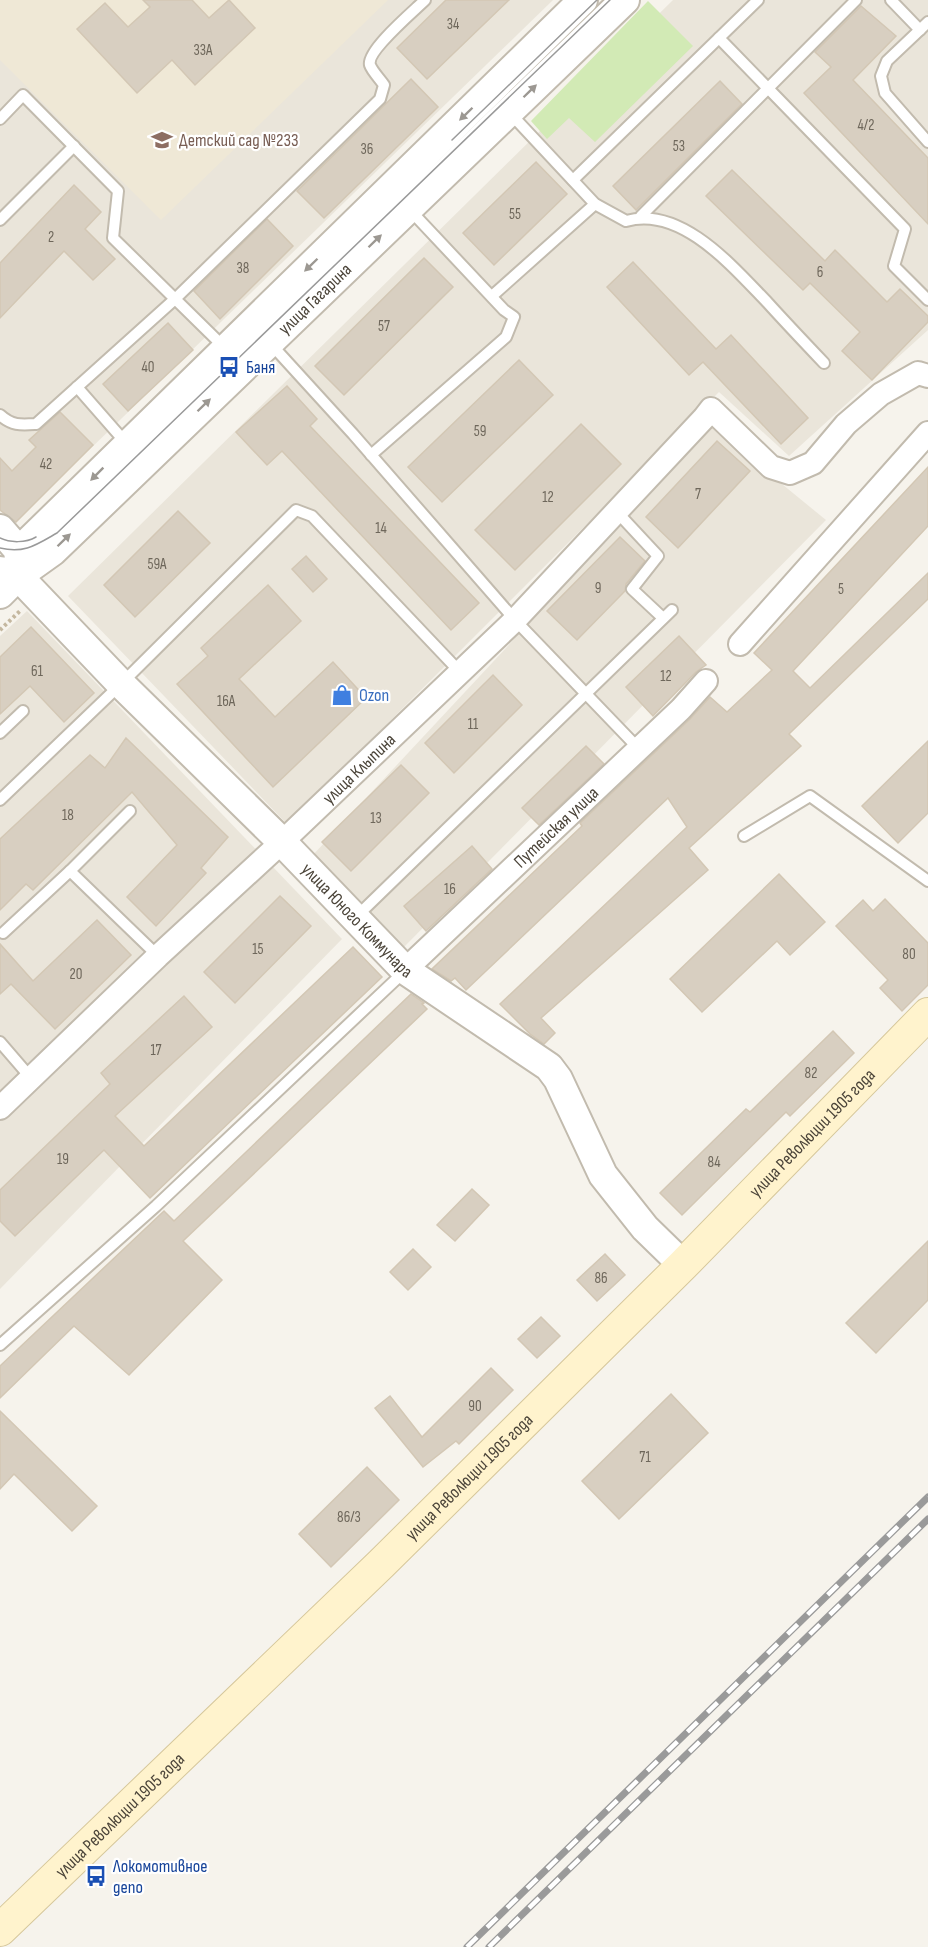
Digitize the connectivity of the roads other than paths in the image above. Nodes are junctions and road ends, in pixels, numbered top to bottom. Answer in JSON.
{"nodes":[{"id":1,"x":425,"y":0,"type":"edge"},
{"id":2,"x":584,"y":0,"type":"edge"},
{"id":3,"x":625,"y":0,"type":"edge"},
{"id":4,"x":758,"y":0,"type":"edge"},
{"id":5,"x":856,"y":0,"type":"edge"},
{"id":6,"x":891,"y":0,"type":"edge"},
{"id":7,"x":924,"y":26,"type":"edge"},
{"id":8,"x":719,"y":38,"type":"junction"},
{"id":9,"x":768,"y":88,"type":"junction"},
{"id":10,"x":509,"y":112,"type":"junction"},
{"id":11,"x":0,"y":119,"type":"edge"},
{"id":12,"x":928,"y":142,"type":"edge"},
{"id":13,"x":74,"y":146,"type":"junction"},
{"id":14,"x":573,"y":180,"type":"junction"},
{"id":15,"x":596,"y":204,"type":"junction"},
{"id":16,"x":409,"y":208,"type":"junction"},
{"id":17,"x":641,"y":216,"type":"junction"},
{"id":18,"x":0,"y":220,"type":"edge"},
{"id":19,"x":492,"y":296,"type":"junction"},
{"id":20,"x":175,"y":299,"type":"junction"},
{"id":21,"x":928,"y":300,"type":"edge"},
{"id":22,"x":269,"y":343,"type":"junction"},
{"id":23,"x":225,"y":349,"type":"junction"},
{"id":24,"x":824,"y":363,"type":"dead end"},
{"id":25,"x":928,"y":375,"type":"edge"},
{"id":26,"x":77,"y":387,"type":"junction"},
{"id":27,"x":0,"y":415,"type":"edge"},
{"id":28,"x":928,"y":432,"type":"edge"},
{"id":29,"x":128,"y":444,"type":"junction"},
{"id":30,"x":371,"y":455,"type":"junction"},
{"id":31,"x":617,"y":512,"type":"junction"},
{"id":32,"x":0,"y":529,"type":"edge"},
{"id":33,"x":9,"y":573,"type":"edge"},
{"id":34,"x":672,"y":610,"type":"dead end"},
{"id":35,"x":663,"y":618,"type":"junction"},
{"id":36,"x":515,"y":620,"type":"junction"},
{"id":37,"x":740,"y":644,"type":"dead end"},
{"id":38,"x":460,"y":672,"type":"junction"},
{"id":39,"x":706,"y":681,"type":"dead end"},
{"id":40,"x":121,"y":684,"type":"junction"},
{"id":41,"x":586,"y":693,"type":"junction"},
{"id":42,"x":23,"y":711,"type":"dead end"},
{"id":43,"x":0,"y":734,"type":"edge"},
{"id":44,"x":639,"y":749,"type":"junction"},
{"id":45,"x":0,"y":800,"type":"edge"},
{"id":46,"x":130,"y":811,"type":"dead end"},
{"id":47,"x":744,"y":836,"type":"dead end"},
{"id":48,"x":282,"y":842,"type":"junction"},
{"id":49,"x":70,"y":871,"type":"junction"},
{"id":50,"x":928,"y":881,"type":"edge"},
{"id":51,"x":355,"y":918,"type":"junction"},
{"id":52,"x":3,"y":933,"type":"dead end"},
{"id":53,"x":158,"y":956,"type":"junction"},
{"id":54,"x":405,"y":970,"type":"junction"},
{"id":55,"x":928,"y":1014,"type":"edge"},
{"id":56,"x":0,"y":1042,"type":"edge"},
{"id":57,"x":31,"y":1078,"type":"junction"},
{"id":58,"x":0,"y":1108,"type":"edge"},
{"id":59,"x":683,"y":1265,"type":"junction"},
{"id":60,"x":0,"y":1345,"type":"edge"},
{"id":61,"x":0,"y":1930,"type":"edge"}],
"edges":[{"from":1,"to":20,"type":"lane"},
{"from":2,"to":23,"type":"street","name":"улица Гагарина","one_way":true},
{"from":10,"to":3,"type":"street","name":"улица Гагарина","one_way":true},
{"from":4,"to":8,"type":"lane"},
{"from":5,"to":9,"type":"lane"},
{"from":6,"to":7,"type":"lane"},
{"from":7,"to":12,"type":"lane"},
{"from":8,"to":9,"type":"lane"},
{"from":8,"to":14,"type":"lane"},
{"from":9,"to":17,"type":"lane"},
{"from":9,"to":21,"type":"lane"},
{"from":10,"to":14,"type":"lane"},
{"from":10,"to":16,"type":"street","name":"улица Гагарина"},
{"from":11,"to":13,"type":"lane"},
{"from":13,"to":18,"type":"lane"},
{"from":13,"to":20,"type":"lane"},
{"from":14,"to":15,"type":"lane"},
{"from":15,"to":17,"type":"lane"},
{"from":15,"to":19,"type":"lane"},
{"from":16,"to":19,"type":"lane"},
{"from":22,"to":16,"type":"street","name":"улица Гагарина","one_way":true},
{"from":17,"to":24,"type":"lane"},
{"from":19,"to":30,"type":"lane"},
{"from":20,"to":23,"type":"lane"},
{"from":20,"to":26,"type":"lane"},
{"from":22,"to":30,"type":"lane"},
{"from":33,"to":22,"type":"street","name":"улица Гагарина","one_way":true},
{"from":23,"to":29,"type":"street","name":"улица Гагарина"},
{"from":25,"to":31,"type":"street","name":"улица Клыпина"},
{"from":26,"to":27,"type":"lane"},
{"from":26,"to":29,"type":"lane"},
{"from":28,"to":37,"type":"street"},
{"from":29,"to":33,"type":"street","name":"улица Гагарина","one_way":true},
{"from":30,"to":36,"type":"lane"},
{"from":31,"to":35,"type":"lane"},
{"from":31,"to":36,"type":"street","name":"улица Клыпина"},
{"from":32,"to":33,"type":"street","name":"улица Юного Коммунара"},
{"from":33,"to":40,"type":"street","name":"улица Юного Коммунара"},
{"from":34,"to":35,"type":"lane"},
{"from":35,"to":41,"type":"lane"},
{"from":36,"to":38,"type":"street","name":"улица Клыпина"},
{"from":36,"to":41,"type":"lane"},
{"from":38,"to":40,"type":"lane"},
{"from":38,"to":48,"type":"street","name":"улица Клыпина"},
{"from":39,"to":44,"type":"street","name":"Путейская улица"},
{"from":40,"to":45,"type":"lane"},
{"from":40,"to":48,"type":"street","name":"улица Юного Коммунара"},
{"from":41,"to":44,"type":"lane"},
{"from":41,"to":51,"type":"lane"},
{"from":42,"to":43,"type":"lane"},
{"from":44,"to":54,"type":"street","name":"Путейская улица"},
{"from":46,"to":49,"type":"lane"},
{"from":47,"to":50,"type":"lane"},
{"from":48,"to":51,"type":"street","name":"улица Юного Коммунара"},
{"from":48,"to":53,"type":"street","name":"улица Клыпина"},
{"from":49,"to":52,"type":"lane"},
{"from":49,"to":53,"type":"lane"},
{"from":51,"to":54,"type":"street","name":"улица Юного Коммунара"},
{"from":53,"to":57,"type":"street","name":"улица Клыпина"},
{"from":54,"to":59,"type":"street","name":"улица Юного Коммунара"},
{"from":54,"to":60,"type":"lane"},
{"from":55,"to":59,"type":"main road","name":"улица Революции 1905 года"},
{"from":56,"to":57,"type":"lane"},
{"from":57,"to":58,"type":"street","name":"улица Клыпина"},
{"from":59,"to":61,"type":"main road","name":"улица Революции 1905 года"}]}
